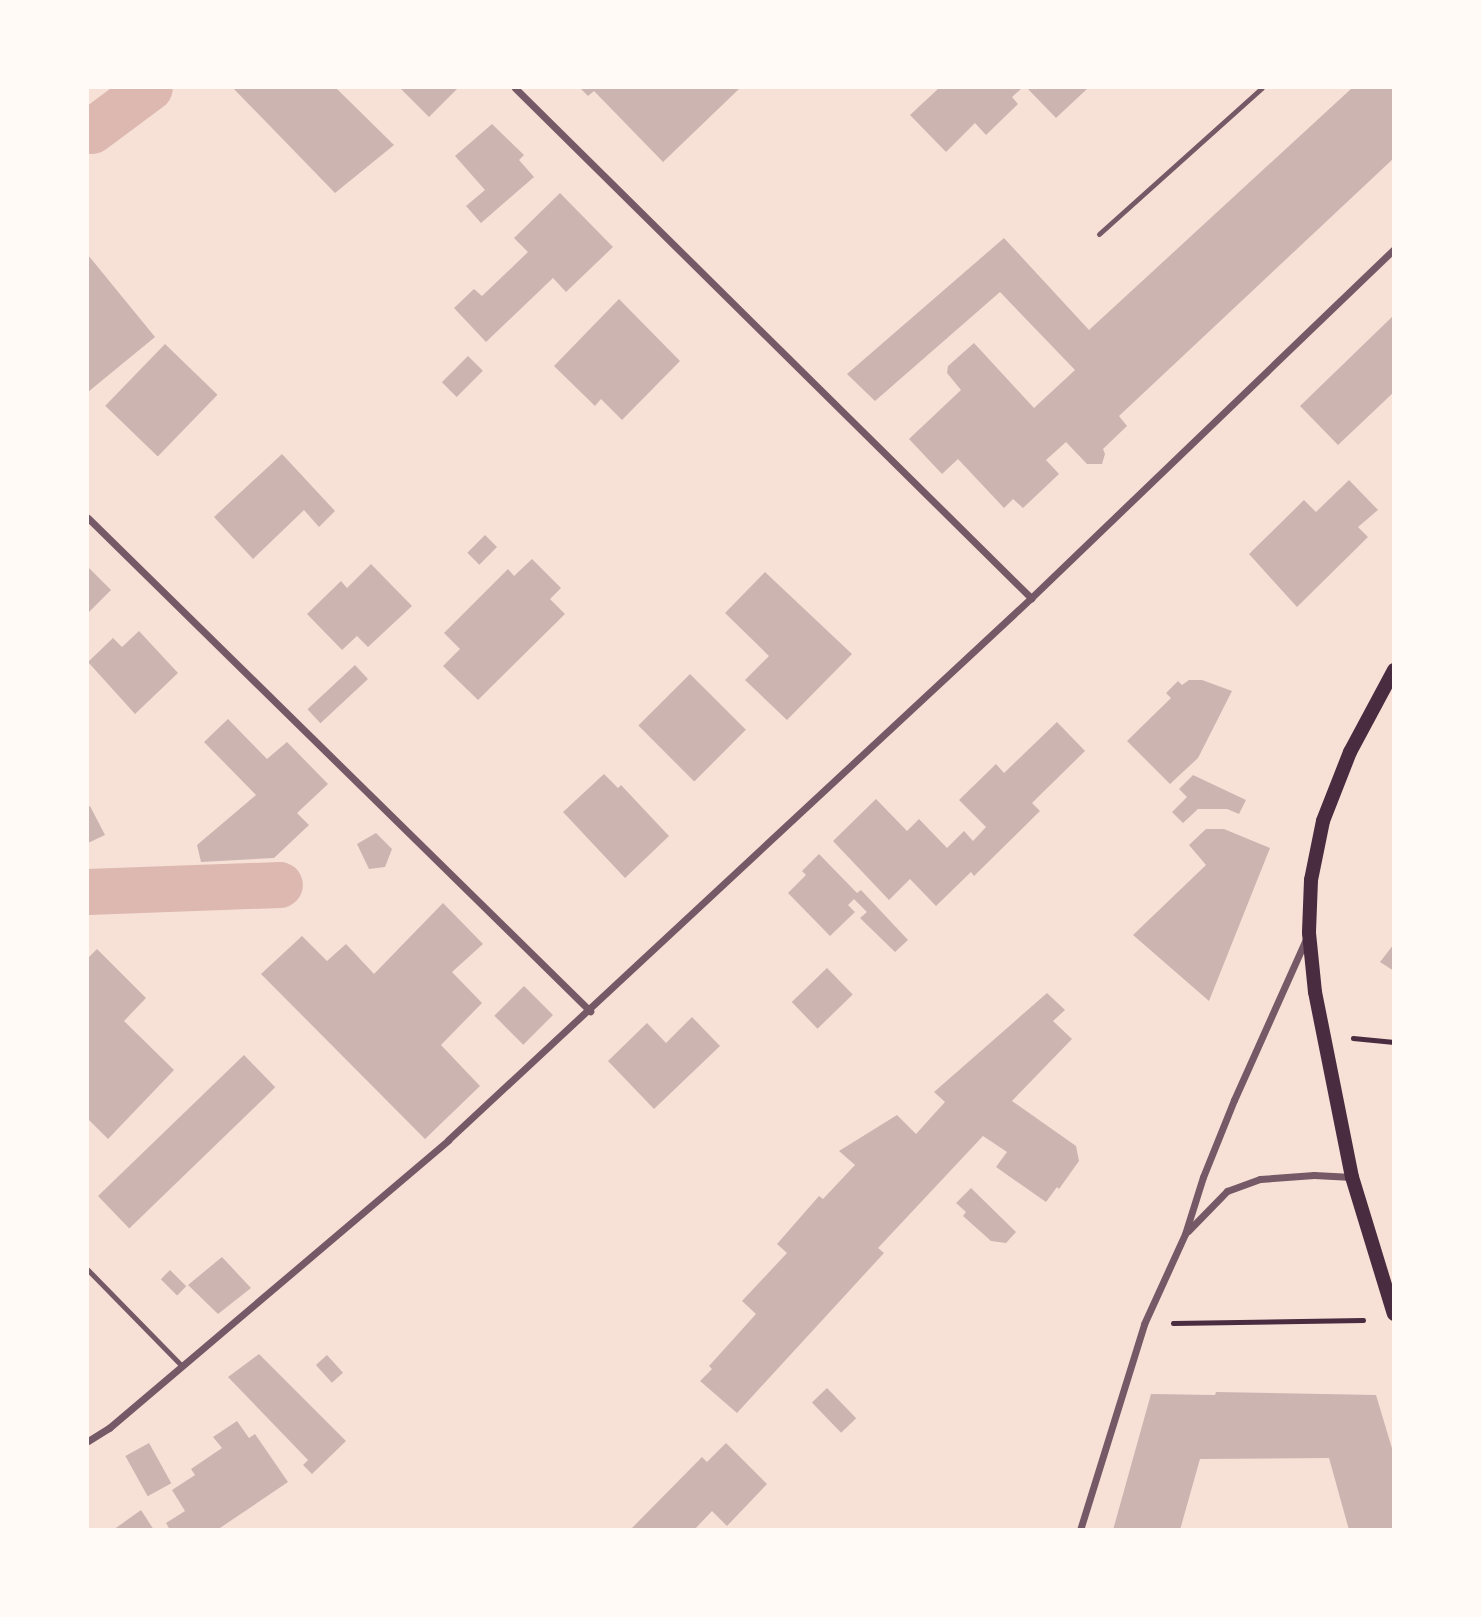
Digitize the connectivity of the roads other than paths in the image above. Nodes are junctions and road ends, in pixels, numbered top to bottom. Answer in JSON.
{"nodes":[{"id":1,"x":515,"y":88,"type":"edge"},
{"id":2,"x":1262,"y":88,"type":"edge"},
{"id":3,"x":1099,"y":234,"type":"dead end"},
{"id":4,"x":1394,"y":248,"type":"edge"},
{"id":5,"x":88,"y":518,"type":"edge"},
{"id":6,"x":1031,"y":598,"type":"junction"},
{"id":7,"x":1394,"y":670,"type":"edge"},
{"id":8,"x":1309,"y":933,"type":"junction"},
{"id":9,"x":590,"y":1011,"type":"junction"},
{"id":10,"x":1352,"y":1177,"type":"junction"},
{"id":11,"x":1185,"y":1234,"type":"junction"},
{"id":12,"x":88,"y":1270,"type":"edge"},
{"id":13,"x":1394,"y":1314,"type":"edge"},
{"id":14,"x":182,"y":1366,"type":"junction"},
{"id":15,"x":88,"y":1441,"type":"edge"},
{"id":16,"x":1080,"y":1530,"type":"edge"}],
"edges":[{"from":1,"to":6,"type":"street"},
{"from":2,"to":3,"type":"lane"},
{"from":4,"to":6,"type":"street"},
{"from":5,"to":9,"type":"street"},
{"from":6,"to":9,"type":"street"},
{"from":7,"to":8,"type":"main road"},
{"from":8,"to":10,"type":"main road"},
{"from":8,"to":11,"type":"street"},
{"from":9,"to":14,"type":"street"},
{"from":10,"to":11,"type":"street"},
{"from":10,"to":13,"type":"main road"},
{"from":11,"to":16,"type":"street"},
{"from":12,"to":14,"type":"lane"},
{"from":14,"to":15,"type":"street"}]}
